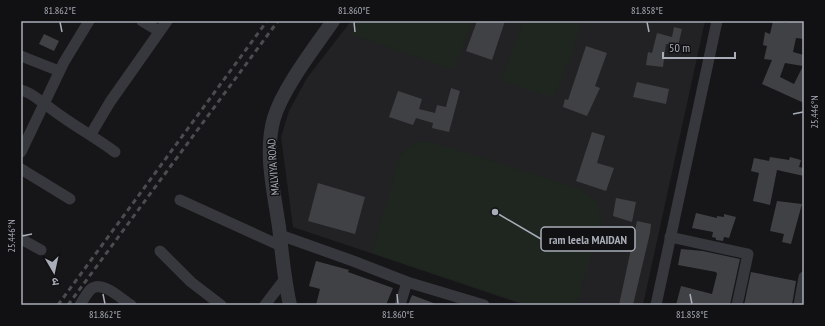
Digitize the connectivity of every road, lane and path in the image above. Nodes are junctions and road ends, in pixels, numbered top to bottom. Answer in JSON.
{"nodes":[{"id":1,"x":89,"y":21,"type":"edge"},
{"id":2,"x":142,"y":21,"type":"edge"},
{"id":3,"x":167,"y":21,"type":"edge"},
{"id":4,"x":332,"y":21,"type":"edge"},
{"id":5,"x":717,"y":21,"type":"edge"},
{"id":6,"x":158,"y":31,"type":"junction"},
{"id":7,"x":21,"y":56,"type":"edge"},
{"id":8,"x":60,"y":71,"type":"junction"},
{"id":9,"x":21,"y":90,"type":"edge"},
{"id":10,"x":44,"y":104,"type":"junction"},
{"id":11,"x":91,"y":134,"type":"junction"},
{"id":12,"x":21,"y":152,"type":"edge"},
{"id":13,"x":115,"y":152,"type":"dead end"},
{"id":14,"x":21,"y":169,"type":"edge"},
{"id":15,"x":70,"y":198,"type":"dead end"},
{"id":16,"x":180,"y":200,"type":"dead end"},
{"id":17,"x":670,"y":237,"type":"junction"},
{"id":18,"x":21,"y":239,"type":"edge"},
{"id":19,"x":280,"y":240,"type":"junction"},
{"id":20,"x":41,"y":250,"type":"dead end"},
{"id":21,"x":160,"y":251,"type":"dead end"},
{"id":22,"x":804,"y":277,"type":"edge"},
{"id":23,"x":284,"y":280,"type":"junction"},
{"id":24,"x":407,"y":282,"type":"junction"},
{"id":25,"x":470,"y":303,"type":"edge"},
{"id":26,"x":80,"y":305,"type":"edge"},
{"id":27,"x":131,"y":305,"type":"edge"},
{"id":28,"x":221,"y":305,"type":"edge"},
{"id":29,"x":265,"y":305,"type":"edge"},
{"id":30,"x":290,"y":305,"type":"edge"},
{"id":31,"x":400,"y":305,"type":"edge"},
{"id":32,"x":484,"y":305,"type":"edge"},
{"id":33,"x":656,"y":305,"type":"edge"},
{"id":34,"x":737,"y":305,"type":"edge"},
{"id":35,"x":799,"y":305,"type":"edge"}],
"edges":[{"from":1,"to":8,"type":"street"},
{"from":2,"to":6,"type":"street"},
{"from":3,"to":6,"type":"street"},
{"from":4,"to":19,"type":"street","name":"MALVIYA ROAD"},
{"from":5,"to":17,"type":"street"},
{"from":6,"to":11,"type":"street"},
{"from":7,"to":8,"type":"street"},
{"from":8,"to":10,"type":"street"},
{"from":9,"to":10,"type":"street"},
{"from":10,"to":11,"type":"street"},
{"from":10,"to":12,"type":"street"},
{"from":11,"to":13,"type":"street"},
{"from":14,"to":15,"type":"street"},
{"from":16,"to":19,"type":"street"},
{"from":17,"to":33,"type":"street"},
{"from":17,"to":34,"type":"street"},
{"from":18,"to":20,"type":"street"},
{"from":19,"to":23,"type":"street","name":"MALVIYA ROAD"},
{"from":19,"to":24,"type":"street"},
{"from":21,"to":28,"type":"street"},
{"from":22,"to":35,"type":"street"},
{"from":23,"to":29,"type":"street"},
{"from":23,"to":30,"type":"street","name":"MALVIYA ROAD"},
{"from":24,"to":25,"type":"street"},
{"from":24,"to":31,"type":"street"},
{"from":25,"to":32,"type":"street"},
{"from":26,"to":27,"type":"street"}]}
